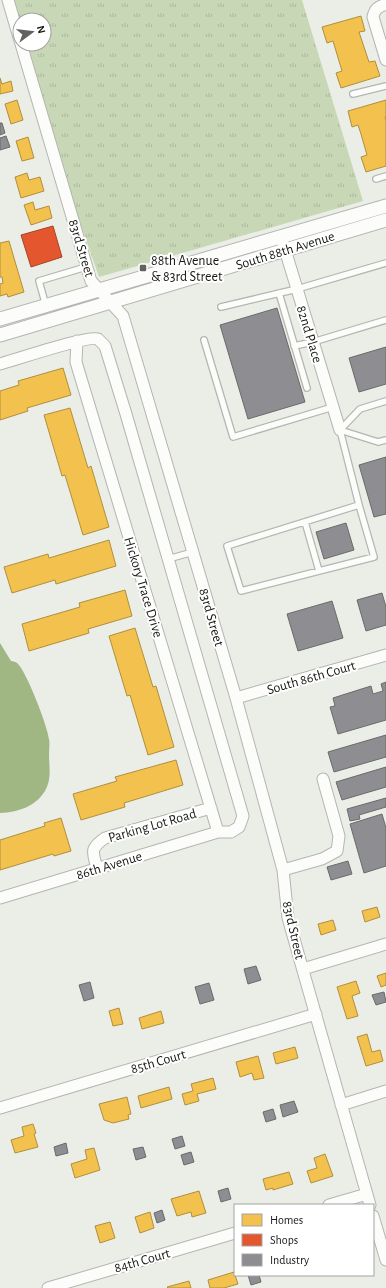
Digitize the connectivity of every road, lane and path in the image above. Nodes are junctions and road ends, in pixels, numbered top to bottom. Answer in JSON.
{"nodes":[{"id":1,"x":8,"y":0,"type":"edge"},
{"id":2,"x":379,"y":4,"type":"edge"},
{"id":3,"x":12,"y":14,"type":"edge"},
{"id":4,"x":23,"y":52,"type":"edge"},
{"id":5,"x":386,"y":60,"type":"edge"},
{"id":6,"x":386,"y":86,"type":"edge"},
{"id":7,"x":353,"y":94,"type":"dead end"},
{"id":8,"x":386,"y":176,"type":"edge"},
{"id":9,"x":376,"y":179,"type":"dead end"},
{"id":10,"x":386,"y":206,"type":"edge"},
{"id":11,"x":386,"y":220,"type":"edge"},
{"id":12,"x":281,"y":237,"type":"junction"},
{"id":13,"x":285,"y":250,"type":"junction"},
{"id":14,"x":386,"y":263,"type":"edge"},
{"id":15,"x":86,"y":267,"type":"junction"},
{"id":16,"x":297,"y":289,"type":"junction"},
{"id":17,"x":99,"y":290,"type":"junction"},
{"id":18,"x":279,"y":293,"type":"junction"},
{"id":19,"x":111,"y":303,"type":"junction"},
{"id":20,"x":46,"y":306,"type":"junction"},
{"id":21,"x":221,"y":307,"type":"dead end"},
{"id":22,"x":0,"y":319,"type":"edge"},
{"id":23,"x":386,"y":320,"type":"edge"},
{"id":24,"x":0,"y":335,"type":"edge"},
{"id":25,"x":204,"y":340,"type":"dead end"},
{"id":26,"x":78,"y":341,"type":"junction"},
{"id":27,"x":313,"y":342,"type":"junction"},
{"id":28,"x":294,"y":346,"type":"junction"},
{"id":29,"x":0,"y":364,"type":"edge"},
{"id":30,"x":306,"y":388,"type":"dead end"},
{"id":31,"x":386,"y":401,"type":"edge"},
{"id":32,"x":332,"y":407,"type":"junction"},
{"id":33,"x":340,"y":430,"type":"junction"},
{"id":34,"x":386,"y":440,"type":"edge"},
{"id":35,"x":359,"y":505,"type":"junction"},
{"id":36,"x":305,"y":522,"type":"junction"},
{"id":37,"x":193,"y":552,"type":"junction"},
{"id":38,"x":168,"y":560,"type":"junction"},
{"id":39,"x":319,"y":571,"type":"junction"},
{"id":40,"x":386,"y":655,"type":"edge"},
{"id":41,"x":236,"y":698,"type":"junction"},
{"id":42,"x":323,"y":779,"type":"dead end"},
{"id":43,"x":211,"y":808,"type":"junction"},
{"id":44,"x":218,"y":832,"type":"junction"},
{"id":45,"x":97,"y":869,"type":"junction"},
{"id":46,"x":283,"y":870,"type":"junction"},
{"id":47,"x":0,"y":898,"type":"edge"},
{"id":48,"x":386,"y":944,"type":"edge"},
{"id":49,"x":303,"y":969,"type":"junction"},
{"id":50,"x":316,"y":1014,"type":"junction"},
{"id":51,"x":386,"y":1091,"type":"edge"},
{"id":52,"x":341,"y":1105,"type":"junction"},
{"id":53,"x":0,"y":1108,"type":"edge"},
{"id":54,"x":367,"y":1194,"type":"junction"},
{"id":55,"x":332,"y":1204,"type":"edge"},
{"id":56,"x":370,"y":1204,"type":"edge"},
{"id":57,"x":374,"y":1218,"type":"edge"},
{"id":58,"x":234,"y":1233,"type":"edge"},
{"id":59,"x":382,"y":1236,"type":"edge"},
{"id":60,"x":386,"y":1260,"type":"edge"},
{"id":61,"x":48,"y":1288,"type":"edge"}],
"edges":[{"from":1,"to":3,"type":"street","name":"83rd Street"},
{"from":2,"to":5,"type":"street"},
{"from":4,"to":15,"type":"street","name":"83rd Street"},
{"from":6,"to":7,"type":"lane"},
{"from":8,"to":9,"type":"lane"},
{"from":10,"to":12,"type":"street","name":"South 88th Avenue"},
{"from":11,"to":13,"type":"street","name":"South 88th Avenue"},
{"from":12,"to":13,"type":"street","name":"82nd Place"},
{"from":12,"to":17,"type":"street","name":"South 88th Avenue"},
{"from":13,"to":16,"type":"street","name":"82nd Place"},
{"from":13,"to":19,"type":"street","name":"South 88th Avenue"},
{"from":14,"to":16,"type":"lane"},
{"from":15,"to":17,"type":"street","name":"83rd Street"},
{"from":15,"to":20,"type":"lane"},
{"from":16,"to":18,"type":"lane"},
{"from":16,"to":27,"type":"street","name":"82nd Place"},
{"from":17,"to":19,"type":"street","name":"83rd Street"},
{"from":17,"to":20,"type":"street","name":"South 88th Avenue"},
{"from":18,"to":21,"type":"lane"},
{"from":18,"to":28,"type":"lane"},
{"from":19,"to":24,"type":"street","name":"South 88th Avenue"},
{"from":19,"to":37,"type":"street","name":"83rd Street"},
{"from":20,"to":22,"type":"street","name":"South 88th Avenue"},
{"from":23,"to":27,"type":"lane"},
{"from":25,"to":32,"type":"lane"},
{"from":26,"to":29,"type":"street"},
{"from":26,"to":38,"type":"street"},
{"from":26,"to":43,"type":"street","name":"Hickory Trace Drive"},
{"from":27,"to":28,"type":"lane"},
{"from":27,"to":32,"type":"street","name":"82nd Place"},
{"from":28,"to":30,"type":"lane"},
{"from":31,"to":33,"type":"lane"},
{"from":32,"to":33,"type":"street","name":"82nd Place"},
{"from":33,"to":34,"type":"lane"},
{"from":33,"to":35,"type":"lane"},
{"from":35,"to":36,"type":"lane"},
{"from":35,"to":39,"type":"lane"},
{"from":36,"to":39,"type":"lane"},
{"from":36,"to":39,"type":"lane"},
{"from":37,"to":38,"type":"lane"},
{"from":37,"to":41,"type":"street","name":"83rd Street"},
{"from":38,"to":44,"type":"street","name":"86th Avenue"},
{"from":40,"to":41,"type":"street","name":"South 86th Court"},
{"from":41,"to":46,"type":"street","name":"83rd Street"},
{"from":42,"to":46,"type":"street"},
{"from":43,"to":44,"type":"street","name":"Hickory Trace Drive"},
{"from":43,"to":45,"type":"street","name":"Parking Lot Road"},
{"from":44,"to":45,"type":"street","name":"86th Avenue"},
{"from":45,"to":47,"type":"street","name":"86th Avenue"},
{"from":46,"to":49,"type":"street","name":"83rd Street"},
{"from":48,"to":49,"type":"street"},
{"from":49,"to":50,"type":"street","name":"83rd Street"},
{"from":50,"to":52,"type":"street","name":"83rd Street"},
{"from":50,"to":53,"type":"street","name":"85th Court"},
{"from":51,"to":52,"type":"street"},
{"from":52,"to":54,"type":"street","name":"83rd Street"},
{"from":54,"to":55,"type":"street"},
{"from":54,"to":56,"type":"street","name":"83rd Street"},
{"from":57,"to":59,"type":"street"},
{"from":58,"to":61,"type":"street","name":"84th Court"},
{"from":59,"to":60,"type":"street"}]}
